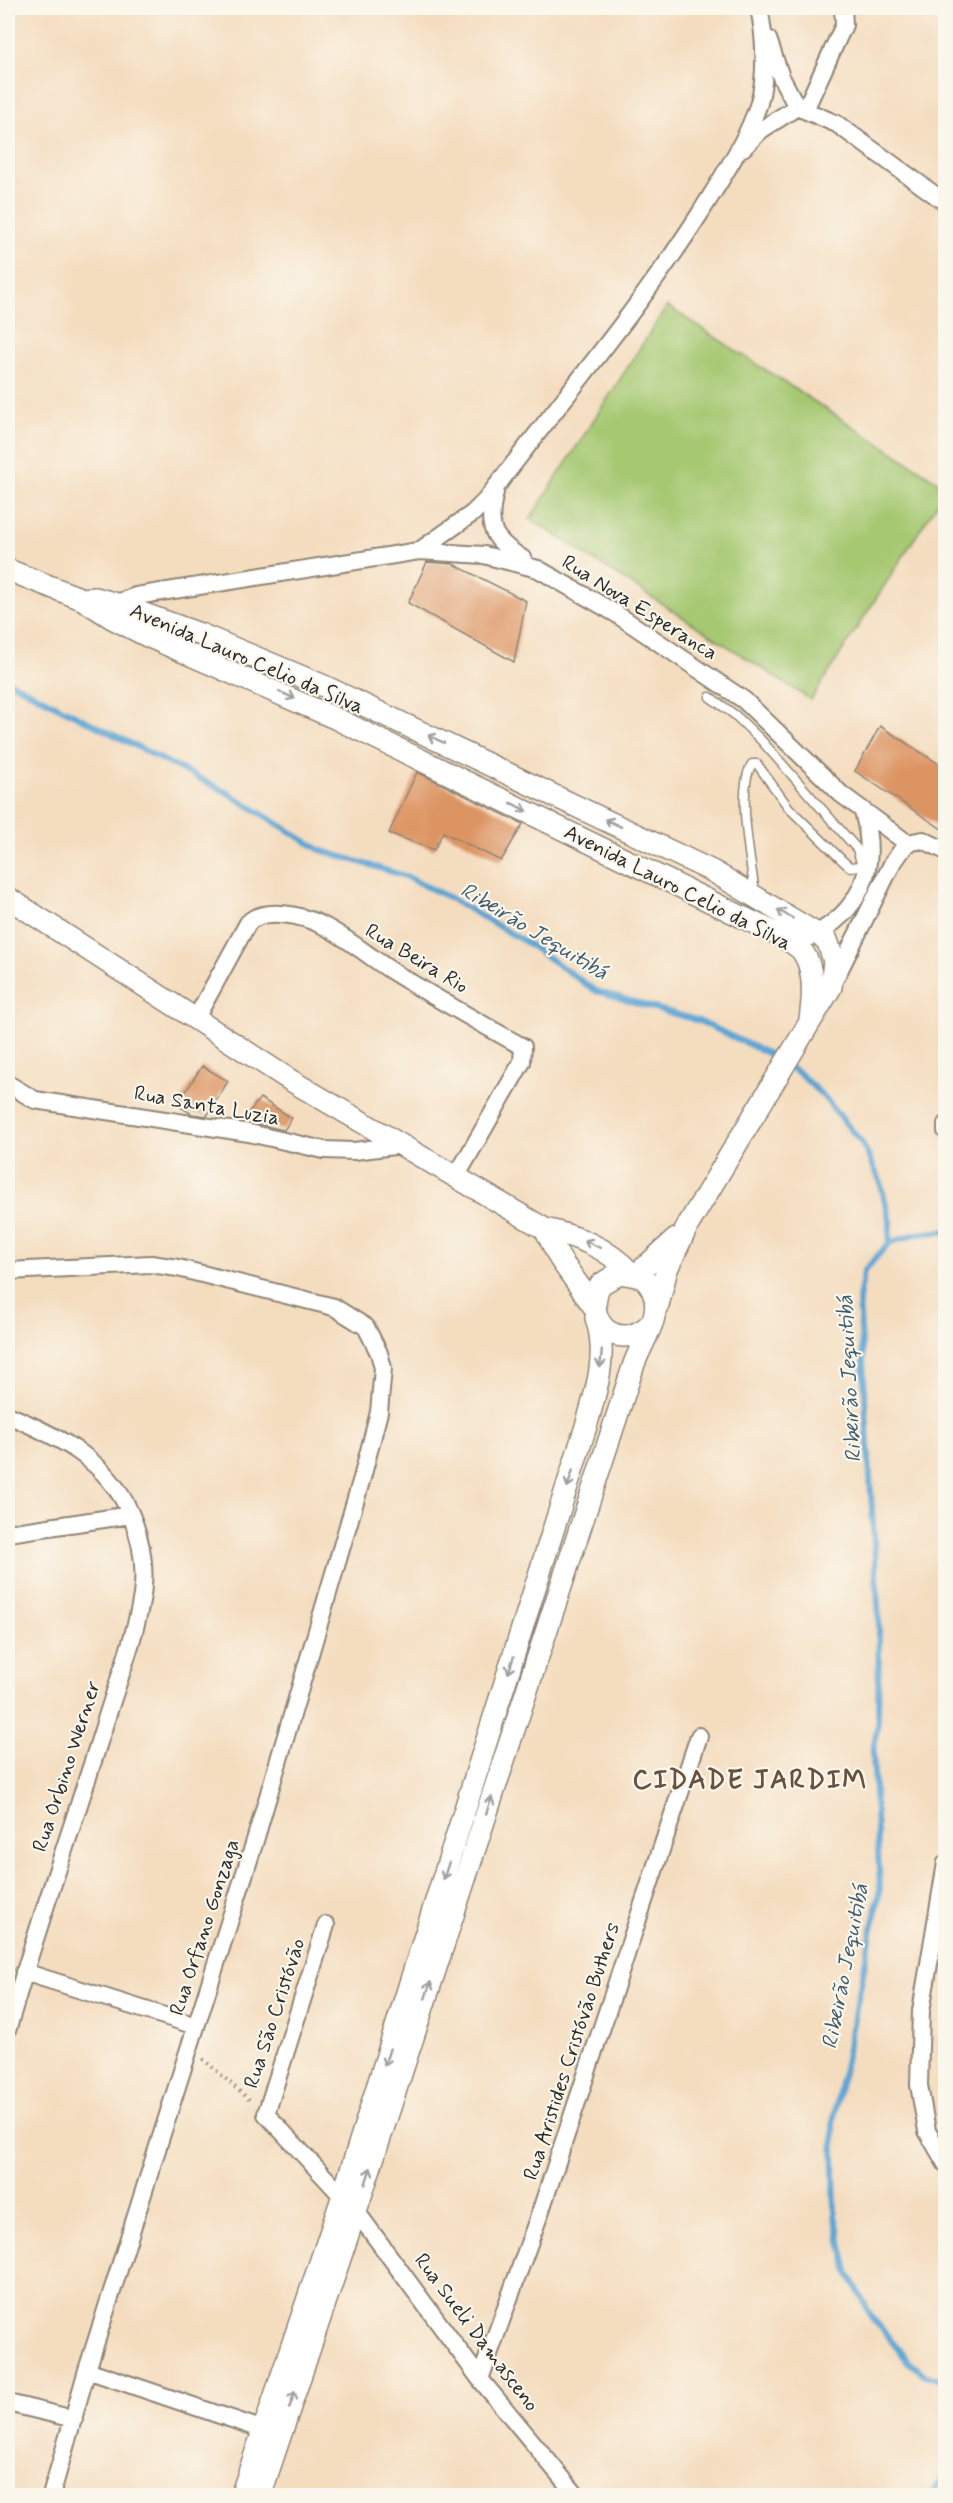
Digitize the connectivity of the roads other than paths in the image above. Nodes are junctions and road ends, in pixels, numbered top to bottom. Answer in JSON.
{"nodes":[{"id":1,"x":843,"y":8,"type":"edge"},
{"id":2,"x":760,"y":13,"type":"edge"},
{"id":3,"x":801,"y":109,"type":"junction"},
{"id":4,"x":735,"y":158,"type":"junction"},
{"id":5,"x":945,"y":203,"type":"edge"},
{"id":6,"x":497,"y":485,"type":"junction"},
{"id":7,"x":419,"y":551,"type":"junction"},
{"id":8,"x":538,"y":569,"type":"junction"},
{"id":9,"x":8,"y":570,"type":"edge"},
{"id":10,"x":113,"y":610,"type":"junction"},
{"id":11,"x":200,"y":634,"type":"junction"},
{"id":12,"x":192,"y":655,"type":"junction"},
{"id":13,"x":324,"y":686,"type":"junction"},
{"id":14,"x":710,"y":697,"type":"dead end"},
{"id":15,"x":314,"y":708,"type":"junction"},
{"id":16,"x":496,"y":769,"type":"junction"},
{"id":17,"x":487,"y":791,"type":"junction"},
{"id":18,"x":585,"y":810,"type":"junction"},
{"id":19,"x":863,"y":812,"type":"junction"},
{"id":20,"x":574,"y":835,"type":"junction"},
{"id":21,"x":907,"y":843,"type":"junction"},
{"id":22,"x":945,"y":851,"type":"edge"},
{"id":23,"x":680,"y":856,"type":"junction"},
{"id":24,"x":864,"y":871,"type":"junction"},
{"id":25,"x":669,"y":880,"type":"junction"},
{"id":26,"x":880,"y":889,"type":"junction"},
{"id":27,"x":8,"y":898,"type":"edge"},
{"id":28,"x":756,"y":898,"type":"junction"},
{"id":29,"x":818,"y":933,"type":"junction"},
{"id":30,"x":794,"y":945,"type":"junction"},
{"id":31,"x":831,"y":987,"type":"junction"},
{"id":32,"x":196,"y":1018,"type":"junction"},
{"id":33,"x":804,"y":1032,"type":"junction"},
{"id":34,"x":8,"y":1084,"type":"edge"},
{"id":35,"x":8,"y":1097,"type":"edge"},
{"id":36,"x":35,"y":1100,"type":"junction"},
{"id":37,"x":945,"y":1124,"type":"edge"},
{"id":38,"x":945,"y":1131,"type":"edge"},
{"id":39,"x":402,"y":1145,"type":"junction"},
{"id":40,"x":456,"y":1177,"type":"junction"},
{"id":41,"x":688,"y":1225,"type":"junction"},
{"id":42,"x":544,"y":1229,"type":"junction"},
{"id":43,"x":8,"y":1271,"type":"edge"},
{"id":44,"x":633,"y":1274,"type":"junction"},
{"id":45,"x":595,"y":1313,"type":"junction"},
{"id":46,"x":655,"y":1313,"type":"junction"},
{"id":47,"x":8,"y":1415,"type":"edge"},
{"id":48,"x":131,"y":1515,"type":"junction"},
{"id":49,"x":8,"y":1533,"type":"edge"},
{"id":50,"x":699,"y":1736,"type":"dead end"},
{"id":51,"x":945,"y":1863,"type":"edge"},
{"id":52,"x":326,"y":1925,"type":"dead end"},
{"id":53,"x":24,"y":1972,"type":"junction"},
{"id":54,"x":196,"y":2026,"type":"junction"},
{"id":55,"x":8,"y":2028,"type":"edge"},
{"id":56,"x":266,"y":2114,"type":"joint"},
{"id":57,"x":945,"y":2164,"type":"edge"},
{"id":58,"x":350,"y":2203,"type":"junction"},
{"id":59,"x":87,"y":2370,"type":"junction"},
{"id":60,"x":480,"y":2379,"type":"junction"},
{"id":61,"x":8,"y":2403,"type":"edge"},
{"id":62,"x":74,"y":2419,"type":"junction"},
{"id":63,"x":272,"y":2432,"type":"junction"},
{"id":64,"x":51,"y":2496,"type":"edge"},
{"id":65,"x":242,"y":2496,"type":"edge"},
{"id":66,"x":260,"y":2496,"type":"edge"},
{"id":67,"x":577,"y":2496,"type":"edge"}],
"edges":[{"from":1,"to":3,"type":"street"},
{"from":2,"to":3,"type":"street"},
{"from":2,"to":4,"type":"street"},
{"from":3,"to":4,"type":"street"},
{"from":3,"to":5,"type":"street"},
{"from":4,"to":6,"type":"street"},
{"from":6,"to":7,"type":"street"},
{"from":6,"to":8,"type":"street"},
{"from":7,"to":8,"type":"street","name":"Rua Nova Esperanca"},
{"from":7,"to":10,"type":"street","name":"Rua Nova Esperanca"},
{"from":8,"to":19,"type":"street","name":"Rua Nova Esperanca"},
{"from":9,"to":10,"type":"street","name":"Avenida Lauro Celio da Silva"},
{"from":10,"to":11,"type":"street","name":"Avenida Lauro Celio da Silva"},
{"from":10,"to":12,"type":"street","name":"Avenida Lauro Celio da Silva"},
{"from":11,"to":12,"type":"street"},
{"from":11,"to":13,"type":"street","name":"Avenida Lauro Celio da Silva"},
{"from":12,"to":15,"type":"street","name":"Avenida Lauro Celio da Silva","one_way":true},
{"from":13,"to":15,"type":"street"},
{"from":16,"to":13,"type":"street","name":"Avenida Lauro Celio da Silva","one_way":true},
{"from":14,"to":24,"type":"lane"},
{"from":15,"to":17,"type":"street","name":"Avenida Lauro Celio da Silva"},
{"from":16,"to":17,"type":"street"},
{"from":16,"to":18,"type":"street","name":"Avenida Lauro Celio da Silva"},
{"from":17,"to":20,"type":"street","name":"Avenida Lauro Celio da Silva","one_way":true},
{"from":18,"to":20,"type":"street"},
{"from":23,"to":18,"type":"street","name":"Avenida Lauro Celio da Silva","one_way":true},
{"from":19,"to":21,"type":"street","name":"Rua Nova Esperanca"},
{"from":19,"to":24,"type":"street"},
{"from":20,"to":25,"type":"street","name":"Avenida Lauro Celio da Silva"},
{"from":21,"to":22,"type":"street"},
{"from":21,"to":26,"type":"street"},
{"from":23,"to":25,"type":"street"},
{"from":23,"to":28,"type":"street","name":"Avenida Lauro Celio da Silva"},
{"from":24,"to":26,"type":"lane"},
{"from":24,"to":28,"type":"lane"},
{"from":24,"to":29,"type":"street"},
{"from":25,"to":30,"type":"street","name":"Avenida Lauro Celio da Silva"},
{"from":26,"to":31,"type":"street"},
{"from":27,"to":32,"type":"street"},
{"from":29,"to":28,"type":"street","name":"Avenida Lauro Celio da Silva","one_way":true},
{"from":29,"to":30,"type":"street"},
{"from":29,"to":31,"type":"street","name":"Avenida Lauro Celio da Silva"},
{"from":30,"to":33,"type":"street","name":"Avenida Lauro Celio da Silva"},
{"from":31,"to":33,"type":"street","name":"Avenida Lauro Celio da Silva"},
{"from":32,"to":39,"type":"street"},
{"from":32,"to":40,"type":"street","name":"Rua Beira Rio"},
{"from":33,"to":41,"type":"street"},
{"from":34,"to":36,"type":"street","name":"Rua Santa Luzia"},
{"from":35,"to":36,"type":"street"},
{"from":36,"to":39,"type":"street","name":"Rua Santa Luzia"},
{"from":37,"to":38,"type":"street"},
{"from":39,"to":40,"type":"street"},
{"from":40,"to":42,"type":"street"},
{"from":41,"to":44,"type":"street"},
{"from":41,"to":46,"type":"street"},
{"from":44,"to":42,"type":"street","one_way":true},
{"from":42,"to":45,"type":"street"},
{"from":43,"to":54,"type":"street","name":"Rua Orfano Gonzaga"},
{"from":44,"to":45,"type":"street"},
{"from":44,"to":46,"type":"street"},
{"from":45,"to":46,"type":"street"},
{"from":45,"to":58,"type":"street","one_way":true},
{"from":58,"to":46,"type":"street","one_way":true},
{"from":47,"to":48,"type":"street","name":"Rua Orbino Werner"},
{"from":48,"to":49,"type":"street"},
{"from":48,"to":53,"type":"street","name":"Rua Orbino Werner"},
{"from":50,"to":60,"type":"street","name":"Rua Aristides Cristóvão Buthers"},
{"from":51,"to":57,"type":"street"},
{"from":52,"to":56,"type":"street","name":"Rua São Cristóvão"},
{"from":53,"to":54,"type":"street"},
{"from":53,"to":55,"type":"street","name":"Rua Orbino Werner"},
{"from":54,"to":59,"type":"street","name":"Rua Orfano Gonzaga"},
{"from":56,"to":58,"type":"street","name":"Rua Sueli Damasceno"},
{"from":58,"to":60,"type":"street","name":"Rua Sueli Damasceno"},
{"from":58,"to":63,"type":"street"},
{"from":59,"to":62,"type":"street","name":"Rua Orfano Gonzaga"},
{"from":59,"to":63,"type":"street"},
{"from":60,"to":67,"type":"street","name":"Rua Sueli Damasceno"},
{"from":61,"to":62,"type":"street"},
{"from":62,"to":64,"type":"street","name":"Rua Orfano Gonzaga"},
{"from":63,"to":65,"type":"street"},
{"from":63,"to":66,"type":"street"}]}
